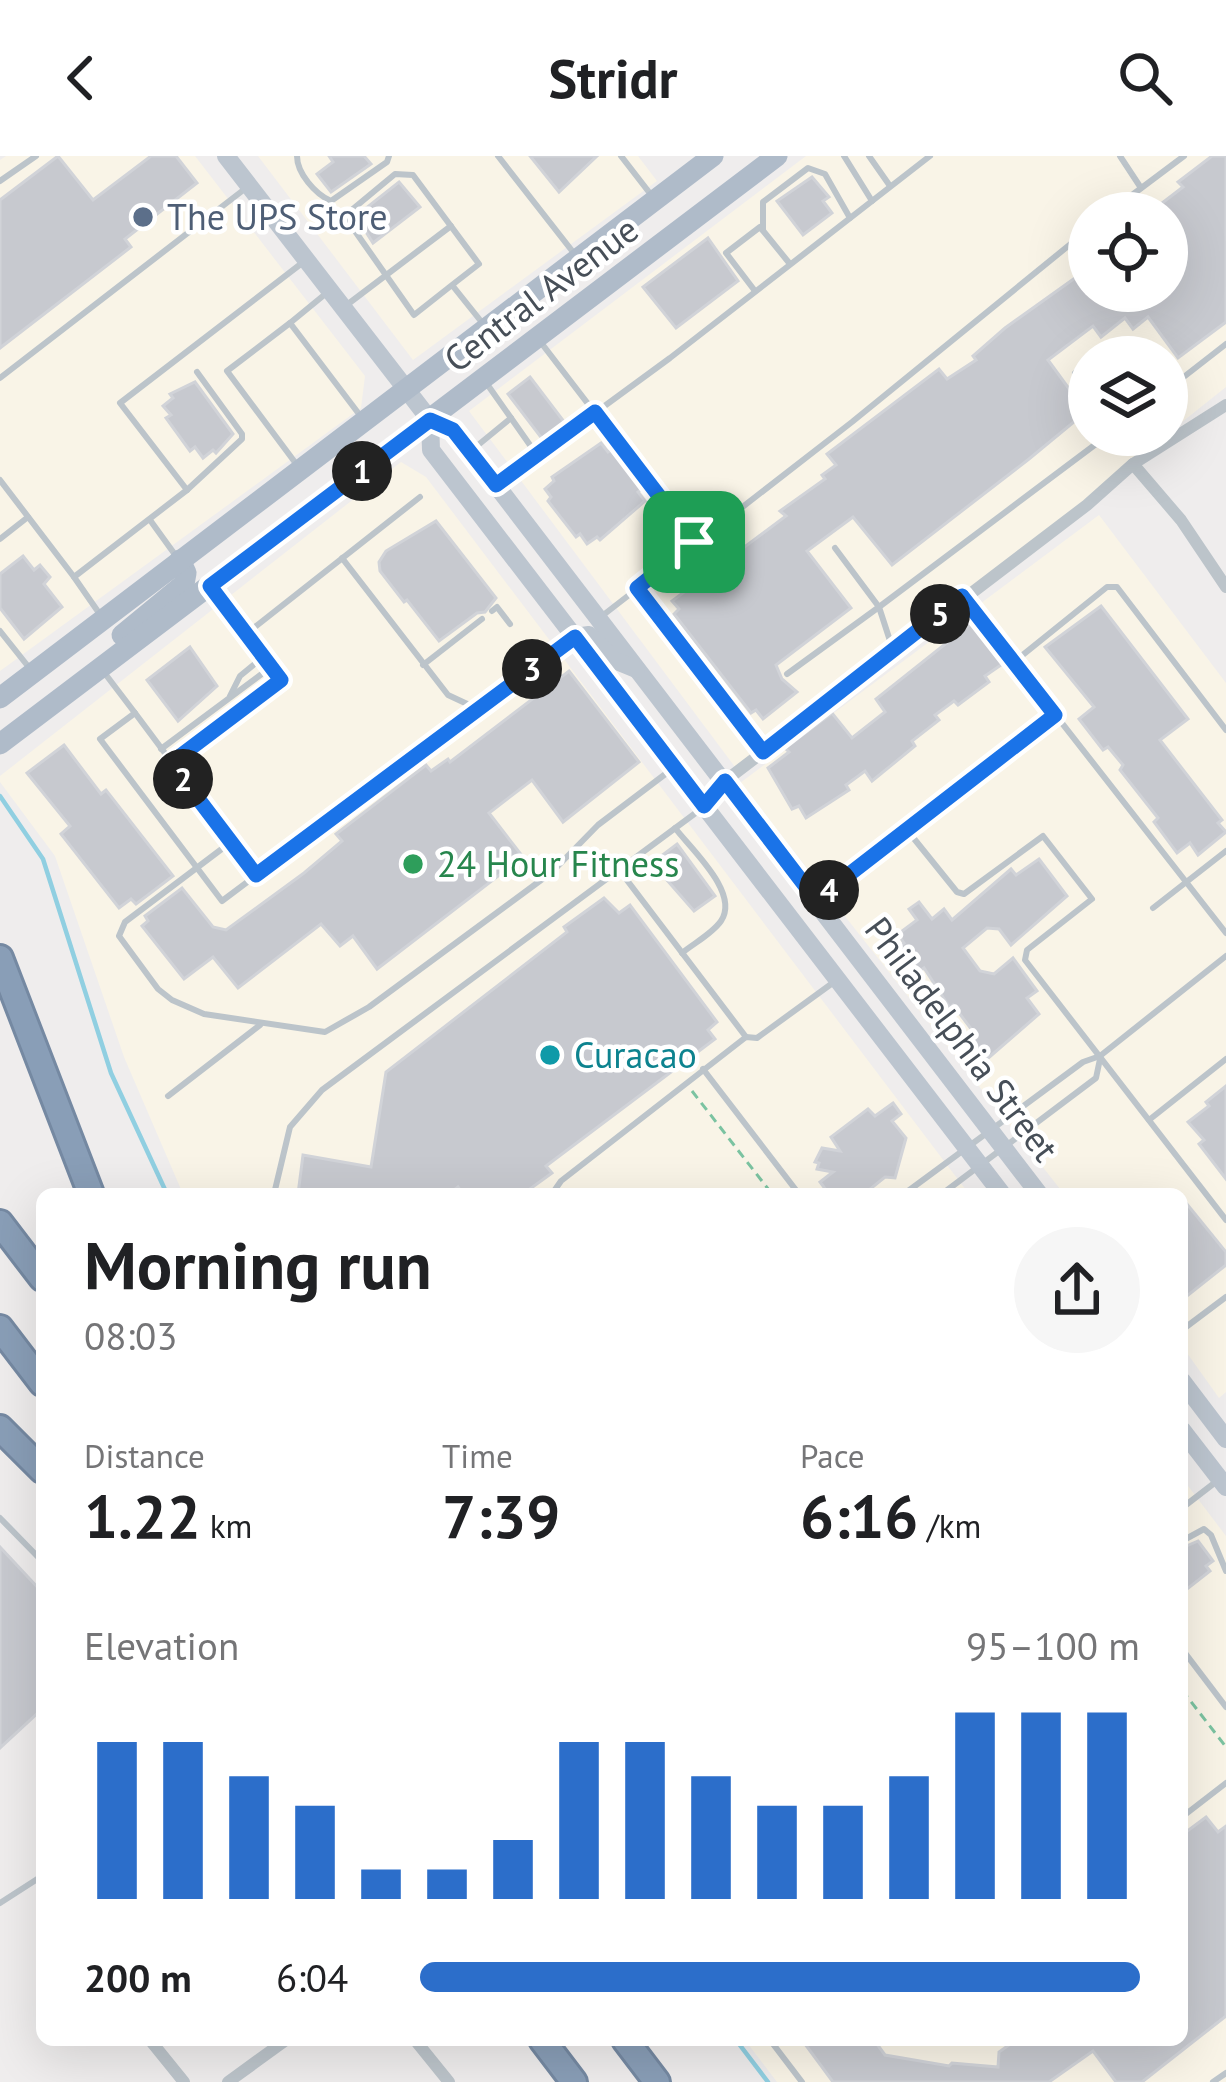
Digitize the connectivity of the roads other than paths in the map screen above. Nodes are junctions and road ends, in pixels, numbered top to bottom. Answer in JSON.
{"nodes":[{"id":1,"x":36,"y":156,"type":"edge"},
{"id":2,"x":226,"y":156,"type":"edge"},
{"id":3,"x":297,"y":156,"type":"edge"},
{"id":4,"x":389,"y":156,"type":"edge"},
{"id":5,"x":498,"y":156,"type":"edge"},
{"id":6,"x":621,"y":156,"type":"edge"},
{"id":7,"x":713,"y":156,"type":"edge"},
{"id":8,"x":777,"y":156,"type":"edge"},
{"id":9,"x":844,"y":156,"type":"edge"},
{"id":10,"x":869,"y":156,"type":"edge"},
{"id":11,"x":930,"y":156,"type":"edge"},
{"id":12,"x":1120,"y":156,"type":"edge"},
{"id":13,"x":1184,"y":156,"type":"edge"},
{"id":14,"x":0,"y":181,"type":"edge"},
{"id":15,"x":249,"y":186,"type":"junction"},
{"id":16,"x":890,"y":186,"type":"junction"},
{"id":17,"x":1141,"y":189,"type":"junction"},
{"id":18,"x":1137,"y":192,"type":"edge"},
{"id":19,"x":655,"y":200,"type":"junction"},
{"id":20,"x":872,"y":201,"type":"junction"},
{"id":21,"x":850,"y":218,"type":"junction"},
{"id":22,"x":451,"y":226,"type":"junction"},
{"id":23,"x":763,"y":230,"type":"junction"},
{"id":24,"x":1068,"y":246,"type":"edge"},
{"id":25,"x":578,"y":259,"type":"junction"},
{"id":26,"x":306,"y":260,"type":"junction"},
{"id":27,"x":790,"y":264,"type":"junction"},
{"id":28,"x":387,"y":274,"type":"junction"},
{"id":29,"x":452,"y":285,"type":"junction"},
{"id":30,"x":330,"y":291,"type":"junction"},
{"id":31,"x":755,"y":291,"type":"junction"},
{"id":32,"x":343,"y":308,"type":"junction"},
{"id":33,"x":290,"y":322,"type":"junction"},
{"id":34,"x":486,"y":328,"type":"junction"},
{"id":35,"x":537,"y":338,"type":"junction"},
{"id":36,"x":1226,"y":344,"type":"edge"},
{"id":37,"x":197,"y":371,"type":"dead end"},
{"id":38,"x":1188,"y":371,"type":"edge"},
{"id":39,"x":0,"y":378,"type":"edge"},
{"id":40,"x":484,"y":379,"type":"junction"},
{"id":41,"x":406,"y":389,"type":"junction"},
{"id":42,"x":1226,"y":405,"type":"edge"},
{"id":43,"x":595,"y":412,"type":"junction"},
{"id":44,"x":511,"y":418,"type":"junction"},
{"id":45,"x":430,"y":420,"type":"junction"},
{"id":46,"x":364,"y":421,"type":"junction"},
{"id":47,"x":470,"y":451,"type":"junction"},
{"id":48,"x":537,"y":455,"type":"junction"},
{"id":49,"x":1080,"y":456,"type":"edge"},
{"id":50,"x":1133,"y":464,"type":"junction"},
{"id":51,"x":300,"y":469,"type":"junction"},
{"id":52,"x":0,"y":480,"type":"edge"},
{"id":53,"x":496,"y":485,"type":"junction"},
{"id":54,"x":187,"y":490,"type":"junction"},
{"id":55,"x":420,"y":497,"type":"dead end"},
{"id":56,"x":28,"y":517,"type":"junction"},
{"id":57,"x":150,"y":520,"type":"junction"},
{"id":58,"x":0,"y":539,"type":"edge"},
{"id":59,"x":694,"y":542,"type":"junction"},
{"id":60,"x":835,"y":548,"type":"dead end"},
{"id":61,"x":342,"y":558,"type":"junction"},
{"id":62,"x":180,"y":560,"type":"junction"},
{"id":63,"x":74,"y":577,"type":"junction"},
{"id":64,"x":210,"y":586,"type":"junction"},
{"id":65,"x":1226,"y":586,"type":"edge"},
{"id":66,"x":637,"y":588,"type":"junction"},
{"id":67,"x":962,"y":596,"type":"junction"},
{"id":68,"x":879,"y":607,"type":"junction"},
{"id":69,"x":492,"y":611,"type":"dead end"},
{"id":70,"x":599,"y":618,"type":"junction"},
{"id":71,"x":103,"y":619,"type":"junction"},
{"id":72,"x":482,"y":619,"type":"dead end"},
{"id":73,"x":510,"y":624,"type":"dead end"},
{"id":74,"x":0,"y":631,"type":"edge"},
{"id":75,"x":246,"y":634,"type":"junction"},
{"id":76,"x":575,"y":637,"type":"junction"},
{"id":77,"x":892,"y":650,"type":"junction"},
{"id":78,"x":263,"y":657,"type":"junction"},
{"id":79,"x":1014,"y":662,"type":"junction"},
{"id":80,"x":423,"y":665,"type":"junction"},
{"id":81,"x":271,"y":667,"type":"junction"},
{"id":82,"x":101,"y":668,"type":"junction"},
{"id":83,"x":640,"y":671,"type":"junction"},
{"id":84,"x":33,"y":673,"type":"junction"},
{"id":85,"x":788,"y":674,"type":"dead end"},
{"id":86,"x":0,"y":698,"type":"edge"},
{"id":87,"x":228,"y":699,"type":"junction"},
{"id":88,"x":478,"y":710,"type":"junction"},
{"id":89,"x":135,"y":713,"type":"junction"},
{"id":90,"x":1055,"y":715,"type":"junction"},
{"id":91,"x":1226,"y":730,"type":"edge"},
{"id":92,"x":0,"y":744,"type":"edge"},
{"id":93,"x":160,"y":749,"type":"junction"},
{"id":94,"x":763,"y":752,"type":"junction"},
{"id":95,"x":171,"y":763,"type":"junction"},
{"id":96,"x":675,"y":767,"type":"junction"},
{"id":97,"x":725,"y":781,"type":"junction"},
{"id":98,"x":704,"y":806,"type":"junction"},
{"id":99,"x":675,"y":829,"type":"junction"},
{"id":100,"x":907,"y":830,"type":"junction"},
{"id":101,"x":231,"y":842,"type":"junction"},
{"id":102,"x":1226,"y":851,"type":"edge"},
{"id":103,"x":197,"y":868,"type":"junction"},
{"id":104,"x":620,"y":872,"type":"junction"},
{"id":105,"x":256,"y":875,"type":"junction"},
{"id":106,"x":1186,"y":882,"type":"junction"},
{"id":107,"x":816,"y":900,"type":"junction"},
{"id":108,"x":1153,"y":908,"type":"dead end"},
{"id":109,"x":1226,"y":933,"type":"edge"},
{"id":110,"x":682,"y":953,"type":"junction"},
{"id":111,"x":1226,"y":956,"type":"edge"},
{"id":112,"x":0,"y":958,"type":"edge"},
{"id":113,"x":838,"y":980,"type":"junction"},
{"id":114,"x":261,"y":1024,"type":"junction"},
{"id":115,"x":746,"y":1037,"type":"junction"},
{"id":116,"x":1100,"y":1056,"type":"junction"},
{"id":117,"x":1226,"y":1059,"type":"edge"},
{"id":118,"x":703,"y":1070,"type":"junction"},
{"id":119,"x":167,"y":1096,"type":"dead end"},
{"id":120,"x":1149,"y":1120,"type":"junction"},
{"id":121,"x":991,"y":1131,"type":"junction"},
{"id":122,"x":967,"y":1148,"type":"junction"},
{"id":123,"x":1004,"y":1149,"type":"junction"},
{"id":124,"x":980,"y":1166,"type":"junction"},
{"id":125,"x":89,"y":1188,"type":"edge"},
{"id":126,"x":275,"y":1188,"type":"edge"},
{"id":127,"x":557,"y":1188,"type":"edge"},
{"id":128,"x":795,"y":1188,"type":"edge"},
{"id":129,"x":912,"y":1188,"type":"edge"},
{"id":130,"x":950,"y":1188,"type":"edge"},
{"id":131,"x":997,"y":1188,"type":"edge"},
{"id":132,"x":1034,"y":1188,"type":"edge"},
{"id":133,"x":1226,"y":1220,"type":"edge"},
{"id":134,"x":0,"y":1223,"type":"edge"},
{"id":135,"x":36,"y":1270,"type":"edge"},
{"id":136,"x":1226,"y":1297,"type":"edge"},
{"id":137,"x":1188,"y":1326,"type":"edge"},
{"id":138,"x":0,"y":1328,"type":"edge"},
{"id":139,"x":36,"y":1375,"type":"edge"},
{"id":140,"x":1188,"y":1390,"type":"edge"},
{"id":141,"x":0,"y":1428,"type":"edge"},
{"id":142,"x":1188,"y":1437,"type":"edge"},
{"id":143,"x":1226,"y":1439,"type":"edge"},
{"id":144,"x":36,"y":1464,"type":"edge"},
{"id":145,"x":1224,"y":1481,"type":"edge"},
{"id":146,"x":1188,"y":1504,"type":"edge"},
{"id":147,"x":0,"y":1518,"type":"edge"},
{"id":148,"x":1188,"y":1538,"type":"edge"},
{"id":149,"x":36,"y":1556,"type":"edge"},
{"id":150,"x":1226,"y":1571,"type":"edge"},
{"id":151,"x":1188,"y":1657,"type":"edge"},
{"id":152,"x":1226,"y":1707,"type":"edge"},
{"id":153,"x":1226,"y":1783,"type":"edge"},
{"id":154,"x":1188,"y":1812,"type":"edge"},
{"id":155,"x":36,"y":1880,"type":"edge"},
{"id":156,"x":0,"y":1903,"type":"edge"},
{"id":157,"x":155,"y":2046,"type":"edge"},
{"id":158,"x":278,"y":2046,"type":"edge"},
{"id":159,"x":420,"y":2046,"type":"edge"},
{"id":160,"x":547,"y":2046,"type":"edge"},
{"id":161,"x":630,"y":2046,"type":"edge"},
{"id":162,"x":775,"y":2046,"type":"edge"},
{"id":163,"x":1226,"y":2073,"type":"edge"},
{"id":164,"x":1216,"y":2081,"type":"edge"},
{"id":165,"x":184,"y":2082,"type":"edge"},
{"id":166,"x":228,"y":2082,"type":"edge"},
{"id":167,"x":449,"y":2082,"type":"edge"},
{"id":168,"x":574,"y":2082,"type":"edge"},
{"id":169,"x":657,"y":2082,"type":"edge"},
{"id":170,"x":802,"y":2082,"type":"edge"}],
"edges":[{"from":1,"to":14,"type":"lane"},
{"from":2,"to":15,"type":"main road","name":"Philadelphia Street"},
{"from":3,"to":4,"type":"lane"},
{"from":5,"to":25,"type":"lane"},
{"from":6,"to":19,"type":"lane"},
{"from":7,"to":19,"type":"main road","name":"Central Avenue"},
{"from":8,"to":35,"type":"main road","name":"Central Avenue"},
{"from":9,"to":20,"type":"lane"},
{"from":10,"to":16,"type":"lane"},
{"from":11,"to":16,"type":"lane"},
{"from":12,"to":17,"type":"lane"},
{"from":13,"to":17,"type":"lane"},
{"from":15,"to":26,"type":"main road","name":"Philadelphia Street"},
{"from":15,"to":39,"type":"lane"},
{"from":16,"to":20,"type":"lane"},
{"from":17,"to":18,"type":"lane"},
{"from":19,"to":25,"type":"main road","name":"Central Avenue"},
{"from":20,"to":21,"type":"lane"},
{"from":21,"to":23,"type":"lane"},
{"from":21,"to":27,"type":"lane"},
{"from":22,"to":28,"type":"lane"},
{"from":22,"to":28,"type":"lane"},
{"from":22,"to":29,"type":"lane"},
{"from":23,"to":27,"type":"lane"},
{"from":23,"to":31,"type":"lane"},
{"from":24,"to":59,"type":"lane"},
{"from":25,"to":34,"type":"main road","name":"Central Avenue"},
{"from":26,"to":30,"type":"main road","name":"Philadelphia Street"},
{"from":26,"to":54,"type":"lane"},
{"from":27,"to":31,"type":"lane"},
{"from":28,"to":29,"type":"lane"},
{"from":28,"to":32,"type":"lane"},
{"from":29,"to":34,"type":"lane"},
{"from":30,"to":32,"type":"main road","name":"Philadelphia Street"},
{"from":30,"to":33,"type":"lane"},
{"from":31,"to":43,"type":"lane"},
{"from":32,"to":41,"type":"main road","name":"Philadelphia Street"},
{"from":33,"to":46,"type":"lane"},
{"from":33,"to":51,"type":"lane"},
{"from":34,"to":41,"type":"main road","name":"Central Avenue"},
{"from":35,"to":40,"type":"main road","name":"Central Avenue"},
{"from":35,"to":43,"type":"lane"},
{"from":36,"to":38,"type":"lane"},
{"from":37,"to":54,"type":"lane"},
{"from":40,"to":44,"type":"lane"},
{"from":40,"to":45,"type":"main road","name":"Central Avenue"},
{"from":41,"to":45,"type":"main road","name":"Philadelphia Street"},
{"from":41,"to":46,"type":"main road","name":"Central Avenue"},
{"from":42,"to":50,"type":"street"},
{"from":43,"to":48,"type":"lane"},
{"from":43,"to":59,"type":"lane"},
{"from":44,"to":47,"type":"lane"},
{"from":44,"to":48,"type":"lane"},
{"from":45,"to":47,"type":"main road","name":"Philadelphia Street"},
{"from":45,"to":64,"type":"main road","name":"Central Avenue"},
{"from":45,"to":76,"type":"main road","name":"Philadelphia Street"},
{"from":46,"to":51,"type":"main road","name":"Central Avenue"},
{"from":47,"to":53,"type":"main road","name":"Philadelphia Street"},
{"from":48,"to":53,"type":"lane"},
{"from":49,"to":68,"type":"lane"},
{"from":50,"to":65,"type":"street"},
{"from":50,"to":67,"type":"street"},
{"from":51,"to":62,"type":"main road","name":"Central Avenue"},
{"from":52,"to":56,"type":"lane"},
{"from":53,"to":70,"type":"main road","name":"Philadelphia Street"},
{"from":54,"to":57,"type":"lane"},
{"from":55,"to":61,"type":"lane"},
{"from":56,"to":58,"type":"lane"},
{"from":56,"to":63,"type":"lane"},
{"from":57,"to":62,"type":"lane"},
{"from":57,"to":63,"type":"lane"},
{"from":59,"to":66,"type":"lane"},
{"from":60,"to":68,"type":"lane"},
{"from":61,"to":75,"type":"lane"},
{"from":61,"to":80,"type":"lane"},
{"from":62,"to":71,"type":"main road","name":"Central Avenue"},
{"from":62,"to":82,"type":"main road"},
{"from":63,"to":71,"type":"lane"},
{"from":64,"to":75,"type":"lane"},
{"from":64,"to":82,"type":"main road","name":"Central Avenue"},
{"from":66,"to":70,"type":"lane"},
{"from":66,"to":94,"type":"lane"},
{"from":67,"to":77,"type":"street"},
{"from":67,"to":79,"type":"lane"},
{"from":68,"to":77,"type":"lane"},
{"from":68,"to":85,"type":"lane"},
{"from":69,"to":73,"type":"lane"},
{"from":70,"to":83,"type":"main road","name":"Philadelphia Street"},
{"from":71,"to":84,"type":"main road","name":"Central Avenue"},
{"from":72,"to":80,"type":"lane"},
{"from":74,"to":84,"type":"lane"},
{"from":75,"to":78,"type":"lane"},
{"from":76,"to":83,"type":"main road"},
{"from":76,"to":88,"type":"lane"},
{"from":76,"to":96,"type":"main road","name":"Philadelphia Street"},
{"from":77,"to":94,"type":"street"},
{"from":78,"to":81,"type":"lane"},
{"from":78,"to":87,"type":"lane"},
{"from":79,"to":90,"type":"lane"},
{"from":79,"to":91,"type":"lane"},
{"from":80,"to":88,"type":"lane"},
{"from":81,"to":87,"type":"lane"},
{"from":81,"to":95,"type":"lane"},
{"from":82,"to":89,"type":"lane"},
{"from":82,"to":92,"type":"main road","name":"Central Avenue"},
{"from":83,"to":97,"type":"main road","name":"Philadelphia Street"},
{"from":84,"to":86,"type":"main road","name":"Central Avenue"},
{"from":87,"to":93,"type":"lane"},
{"from":88,"to":105,"type":"lane"},
{"from":89,"to":93,"type":"lane"},
{"from":89,"to":103,"type":"lane"},
{"from":90,"to":100,"type":"lane"},
{"from":90,"to":106,"type":"lane"},
{"from":93,"to":95,"type":"lane"},
{"from":94,"to":97,"type":"street"},
{"from":95,"to":101,"type":"lane"},
{"from":96,"to":98,"type":"main road","name":"Philadelphia Street"},
{"from":96,"to":114,"type":"lane"},
{"from":97,"to":98,"type":"street"},
{"from":97,"to":107,"type":"main road","name":"Philadelphia Street"},
{"from":98,"to":99,"type":"lane"},
{"from":98,"to":113,"type":"main road","name":"Philadelphia Street"},
{"from":99,"to":104,"type":"lane"},
{"from":99,"to":110,"type":"lane"},
{"from":100,"to":107,"type":"lane"},
{"from":100,"to":116,"type":"lane"},
{"from":101,"to":103,"type":"lane"},
{"from":101,"to":105,"type":"lane"},
{"from":102,"to":106,"type":"lane"},
{"from":103,"to":105,"type":"lane"},
{"from":103,"to":114,"type":"lane"},
{"from":104,"to":110,"type":"lane"},
{"from":104,"to":126,"type":"lane"},
{"from":106,"to":108,"type":"lane"},
{"from":106,"to":109,"type":"lane"},
{"from":107,"to":121,"type":"main road","name":"Philadelphia Street"},
{"from":110,"to":115,"type":"lane"},
{"from":111,"to":116,"type":"lane"},
{"from":112,"to":125,"type":"highway"},
{"from":113,"to":115,"type":"lane"},
{"from":113,"to":122,"type":"main road","name":"Philadelphia Street"},
{"from":114,"to":119,"type":"lane"},
{"from":115,"to":118,"type":"lane"},
{"from":116,"to":120,"type":"lane"},
{"from":116,"to":121,"type":"lane"},
{"from":116,"to":123,"type":"lane"},
{"from":117,"to":120,"type":"lane"},
{"from":118,"to":127,"type":"lane"},
{"from":118,"to":128,"type":"lane"},
{"from":120,"to":133,"type":"lane"},
{"from":121,"to":122,"type":"lane"},
{"from":121,"to":123,"type":"main road","name":"Philadelphia Street"},
{"from":122,"to":124,"type":"main road","name":"Philadelphia Street"},
{"from":122,"to":129,"type":"lane"},
{"from":123,"to":124,"type":"lane"},
{"from":123,"to":132,"type":"main road","name":"Philadelphia Street"},
{"from":124,"to":130,"type":"lane"},
{"from":124,"to":131,"type":"main road","name":"Philadelphia Street"},
{"from":134,"to":135,"type":"highway"},
{"from":136,"to":137,"type":"lane"},
{"from":138,"to":139,"type":"highway"},
{"from":140,"to":143,"type":"main road"},
{"from":141,"to":144,"type":"highway"},
{"from":142,"to":145,"type":"main road"},
{"from":145,"to":146,"type":"lane"},
{"from":147,"to":149,"type":"lane"},
{"from":148,"to":150,"type":"lane"},
{"from":151,"to":152,"type":"lane"},
{"from":153,"to":154,"type":"lane"},
{"from":155,"to":156,"type":"lane"},
{"from":157,"to":165,"type":"street"},
{"from":158,"to":166,"type":"street"},
{"from":159,"to":167,"type":"street"},
{"from":160,"to":168,"type":"highway"},
{"from":161,"to":169,"type":"highway"},
{"from":162,"to":170,"type":"lane"},
{"from":163,"to":164,"type":"lane"}]}
